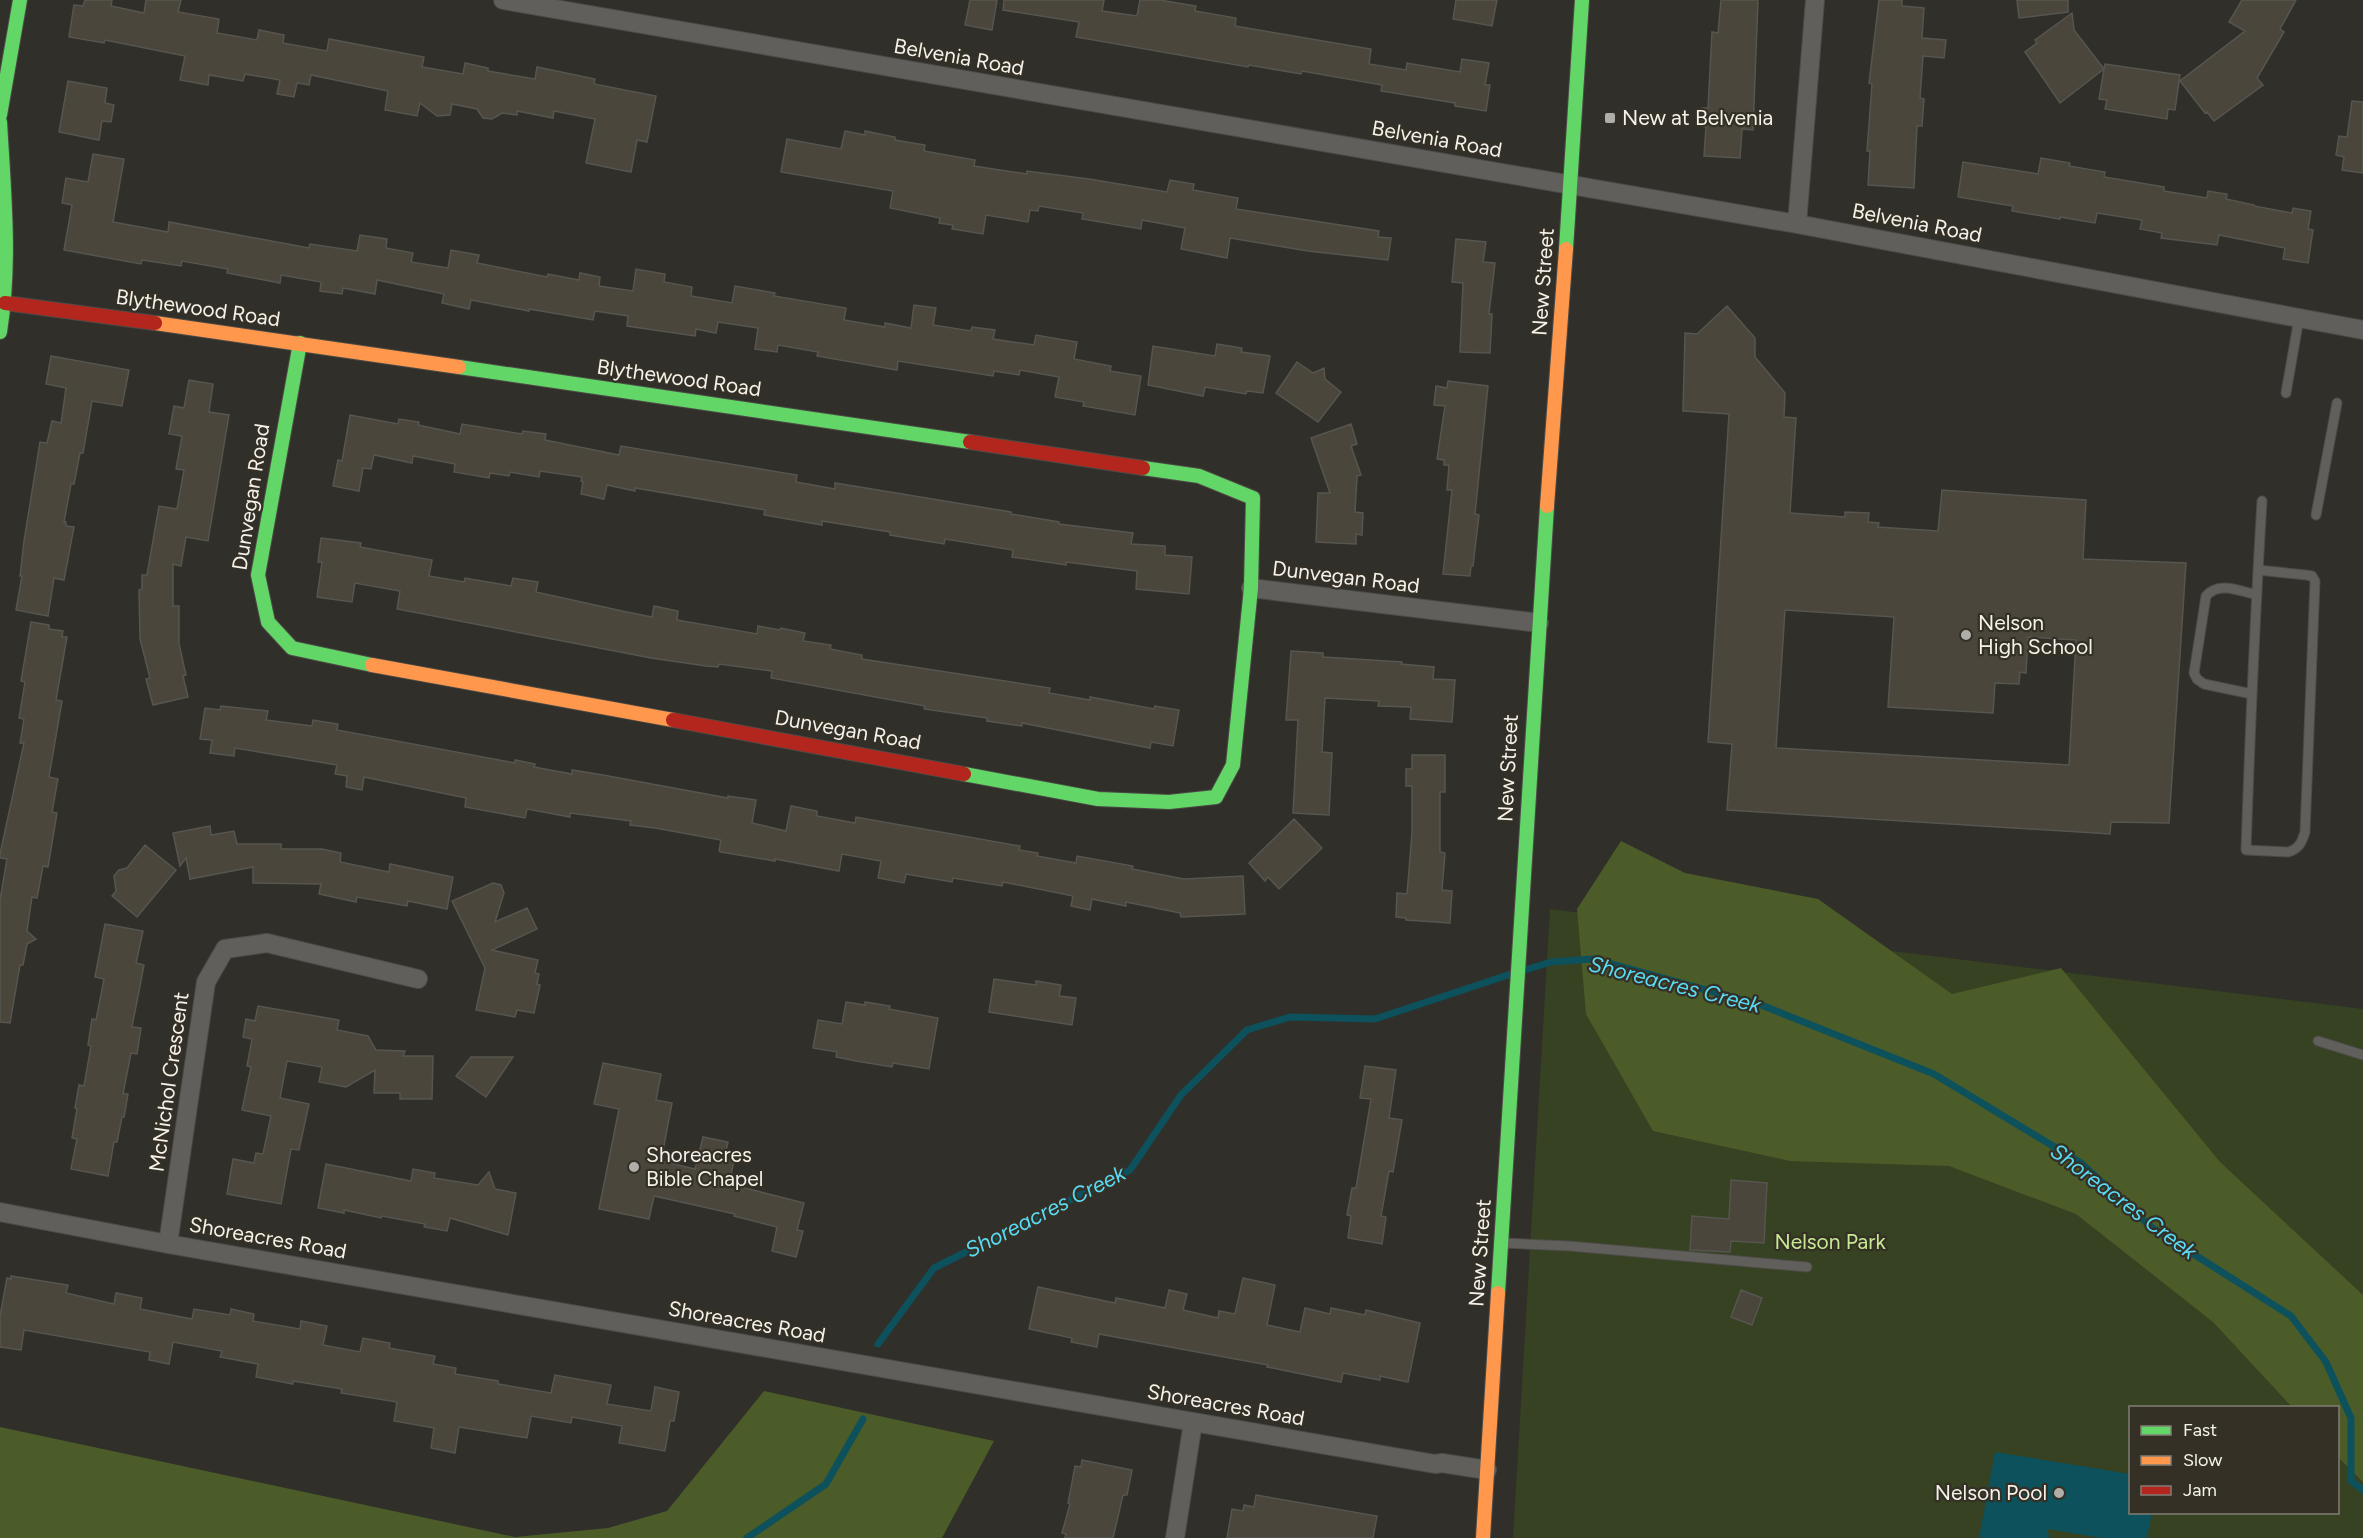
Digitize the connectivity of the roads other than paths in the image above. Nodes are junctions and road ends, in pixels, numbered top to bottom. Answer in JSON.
{"nodes":[{"id":1,"x":20,"y":0,"type":"edge"},
{"id":2,"x":503,"y":0,"type":"edge"},
{"id":3,"x":1582,"y":0,"type":"edge"},
{"id":4,"x":1815,"y":0,"type":"edge"},
{"id":5,"x":0,"y":115,"type":"edge"},
{"id":6,"x":0,"y":122,"type":"edge"},
{"id":7,"x":1571,"y":186,"type":"junction"},
{"id":8,"x":1797,"y":224,"type":"junction"},
{"id":9,"x":5,"y":303,"type":"junction"},
{"id":10,"x":2299,"y":318,"type":"junction"},
{"id":11,"x":2363,"y":330,"type":"edge"},
{"id":12,"x":0,"y":332,"type":"edge"},
{"id":13,"x":300,"y":343,"type":"junction"},
{"id":14,"x":2286,"y":393,"type":"dead end"},
{"id":15,"x":2337,"y":403,"type":"dead end"},
{"id":16,"x":2262,"y":501,"type":"dead end"},
{"id":17,"x":2316,"y":515,"type":"dead end"},
{"id":18,"x":2258,"y":570,"type":"junction"},
{"id":19,"x":1251,"y":588,"type":"junction"},
{"id":20,"x":2257,"y":595,"type":"junction"},
{"id":21,"x":1539,"y":623,"type":"junction"},
{"id":22,"x":2252,"y":694,"type":"junction"},
{"id":23,"x":418,"y":979,"type":"dead end"},
{"id":24,"x":2318,"y":1041,"type":"dead end"},
{"id":25,"x":2363,"y":1055,"type":"edge"},
{"id":26,"x":0,"y":1212,"type":"edge"},
{"id":27,"x":1502,"y":1243,"type":"junction"},
{"id":28,"x":168,"y":1244,"type":"junction"},
{"id":29,"x":1807,"y":1267,"type":"dead end"},
{"id":30,"x":1193,"y":1422,"type":"junction"},
{"id":31,"x":1487,"y":1470,"type":"junction"},
{"id":32,"x":1175,"y":1538,"type":"edge"},
{"id":33,"x":1483,"y":1538,"type":"edge"}],
"edges":[{"from":1,"to":5,"type":"street"},
{"from":2,"to":7,"type":"street","name":"Belvenia Road"},
{"from":3,"to":7,"type":"street","name":"New Street"},
{"from":4,"to":8,"type":"street"},
{"from":6,"to":9,"type":"street"},
{"from":7,"to":8,"type":"street","name":"Belvenia Road"},
{"from":7,"to":21,"type":"street","name":"New Street"},
{"from":8,"to":10,"type":"street","name":"Belvenia Road"},
{"from":9,"to":12,"type":"street"},
{"from":9,"to":13,"type":"street","name":"Blythewood Road"},
{"from":10,"to":11,"type":"street","name":"Belvenia Road"},
{"from":10,"to":14,"type":"lane"},
{"from":13,"to":19,"type":"street","name":"Blythewood Road"},
{"from":13,"to":19,"type":"street","name":"Dunvegan Road"},
{"from":15,"to":17,"type":"lane"},
{"from":16,"to":18,"type":"lane"},
{"from":18,"to":20,"type":"lane"},
{"from":18,"to":22,"type":"lane"},
{"from":19,"to":21,"type":"street","name":"Dunvegan Road"},
{"from":20,"to":22,"type":"lane"},
{"from":20,"to":22,"type":"lane"},
{"from":21,"to":27,"type":"street","name":"New Street"},
{"from":23,"to":28,"type":"street","name":"McNichol Crescent"},
{"from":24,"to":25,"type":"lane"},
{"from":26,"to":28,"type":"street","name":"Shoreacres Road"},
{"from":27,"to":29,"type":"lane"},
{"from":27,"to":31,"type":"street","name":"New Street"},
{"from":28,"to":30,"type":"street","name":"Shoreacres Road"},
{"from":30,"to":31,"type":"street","name":"Shoreacres Road"},
{"from":30,"to":32,"type":"street"},
{"from":31,"to":33,"type":"street","name":"New Street"}]}
